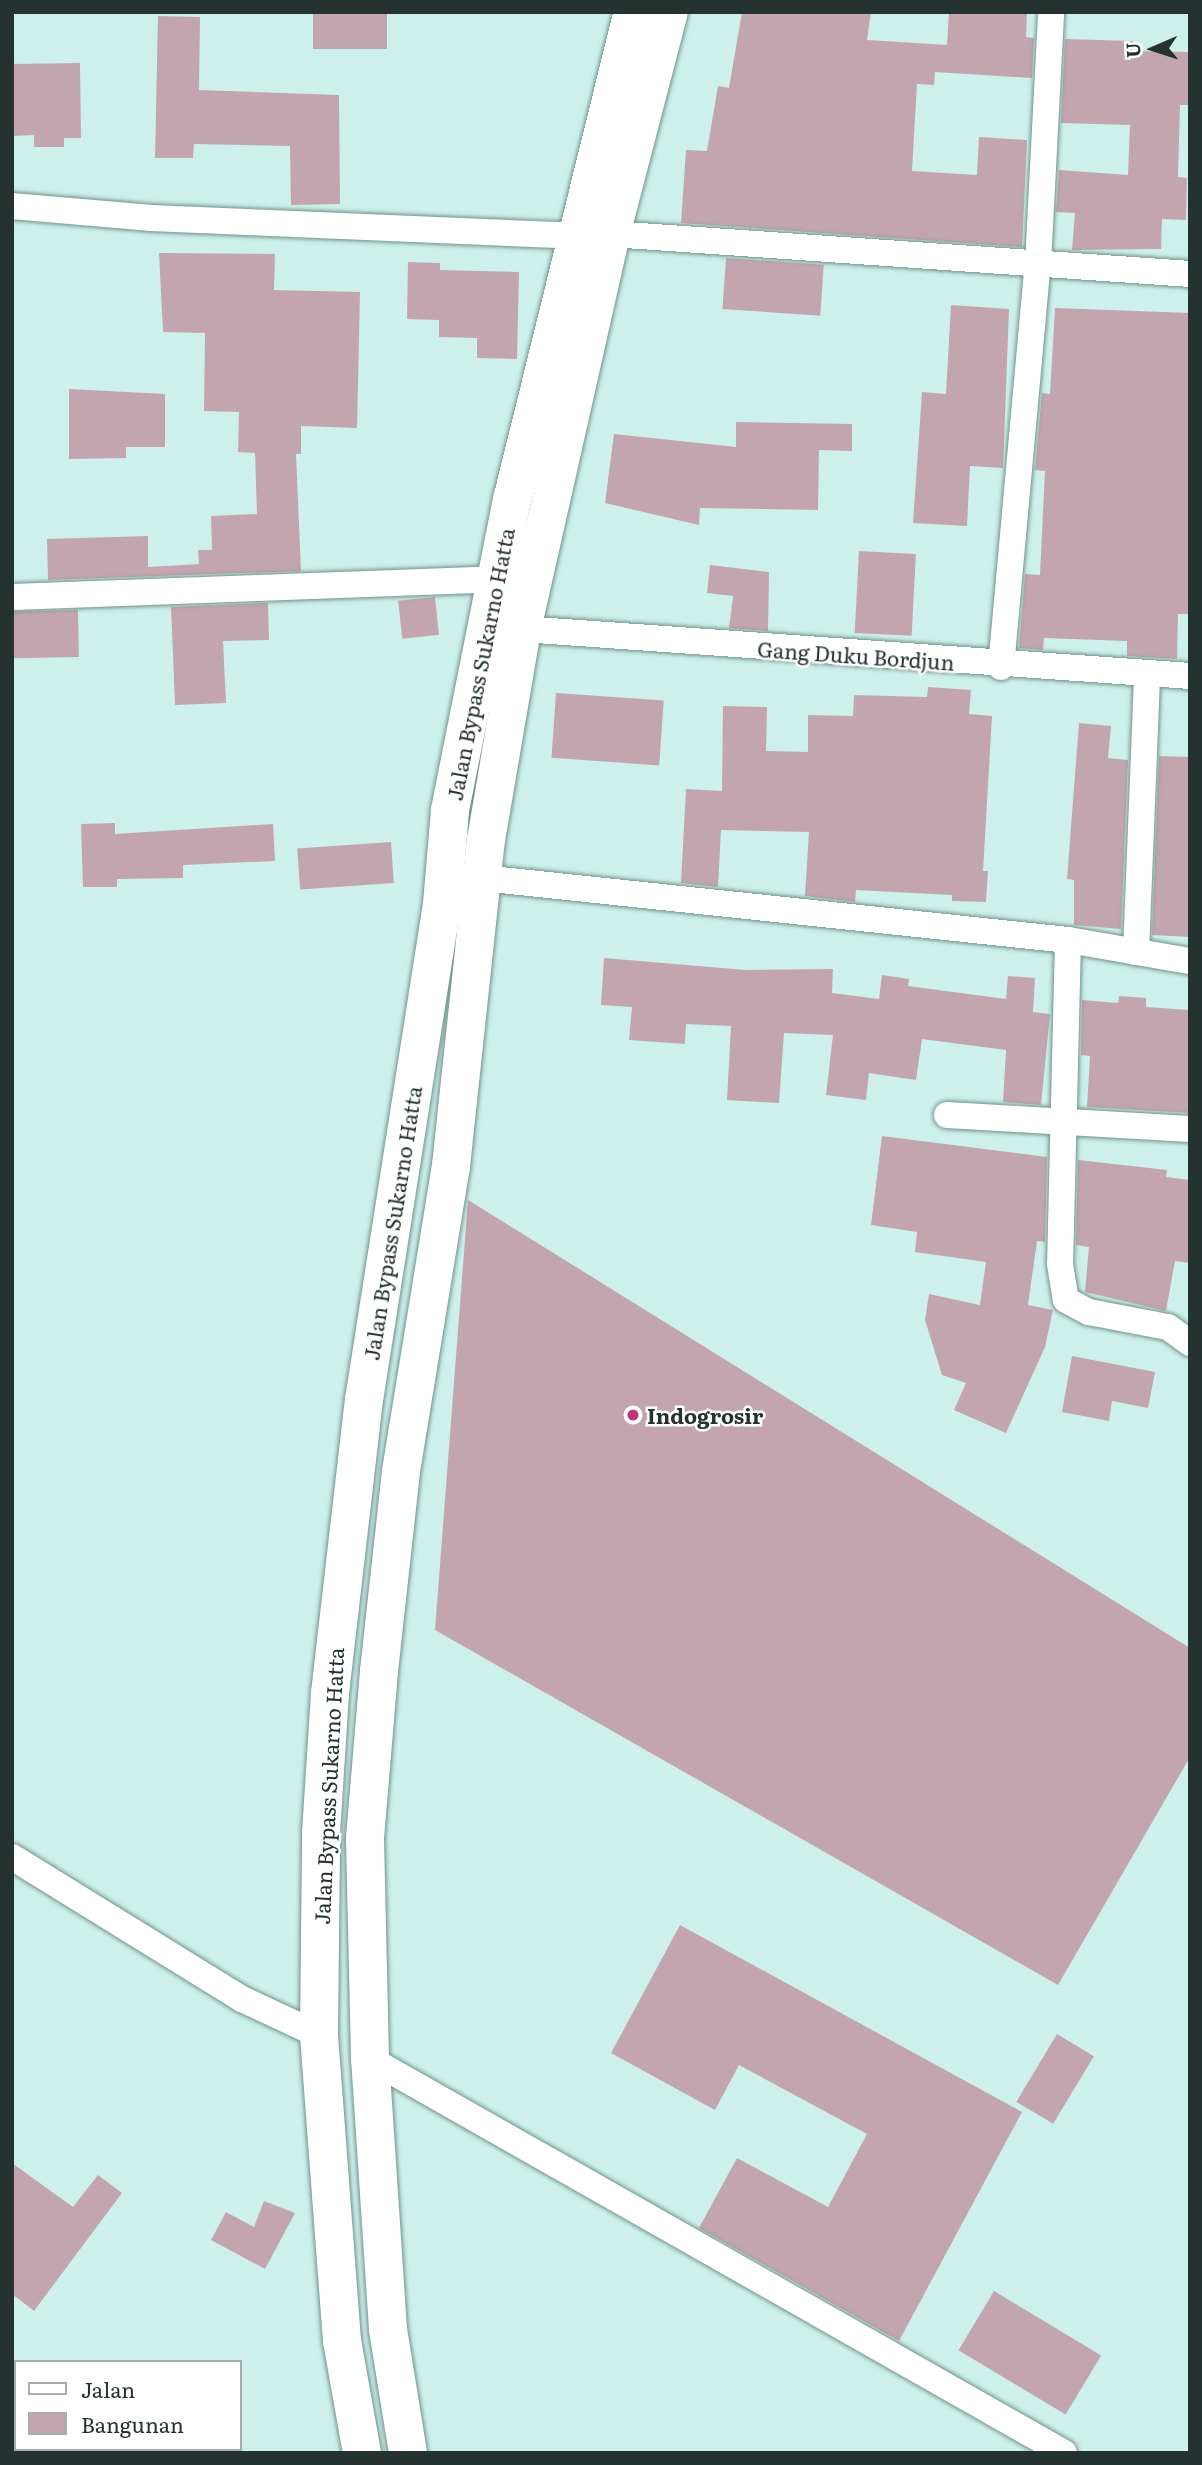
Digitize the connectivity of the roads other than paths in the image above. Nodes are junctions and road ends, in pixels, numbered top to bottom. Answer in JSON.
{"nodes":[{"id":1,"x":633,"y":12,"type":"edge"},
{"id":2,"x":669,"y":12,"type":"edge"},
{"id":3,"x":1051,"y":12,"type":"edge"},
{"id":4,"x":12,"y":206,"type":"edge"},
{"id":5,"x":594,"y":235,"type":"junction"},
{"id":6,"x":1038,"y":263,"type":"junction"},
{"id":7,"x":1190,"y":274,"type":"edge"},
{"id":8,"x":497,"y":579,"type":"junction"},
{"id":9,"x":12,"y":597,"type":"edge"},
{"id":10,"x":522,"y":629,"type":"junction"},
{"id":11,"x":1001,"y":667,"type":"junction"},
{"id":12,"x":1147,"y":674,"type":"junction"},
{"id":13,"x":1190,"y":677,"type":"edge"},
{"id":14,"x":482,"y":878,"type":"junction"},
{"id":15,"x":1068,"y":940,"type":"junction"},
{"id":16,"x":1136,"y":952,"type":"junction"},
{"id":17,"x":1190,"y":961,"type":"edge"},
{"id":18,"x":947,"y":1115,"type":"dead end"},
{"id":19,"x":1063,"y":1124,"type":"junction"},
{"id":20,"x":1190,"y":1129,"type":"edge"},
{"id":21,"x":401,"y":1159,"type":"junction"},
{"id":22,"x":451,"y":1166,"type":"junction"},
{"id":23,"x":390,"y":1227,"type":"junction"},
{"id":24,"x":439,"y":1234,"type":"junction"},
{"id":25,"x":1190,"y":1343,"type":"edge"},
{"id":26,"x":12,"y":1857,"type":"edge"},
{"id":27,"x":319,"y":2035,"type":"junction"},
{"id":28,"x":370,"y":2059,"type":"junction"},
{"id":29,"x":362,"y":2453,"type":"edge"},
{"id":30,"x":408,"y":2453,"type":"edge"},
{"id":31,"x":1063,"y":2453,"type":"edge"}],
"edges":[{"from":1,"to":5,"type":"highway","name":"Jalan Bypass Sukarno Hatta"},
{"from":2,"to":5,"type":"highway","name":"Jalan Bypass Sukarno Hatta"},
{"from":3,"to":6,"type":"street"},
{"from":4,"to":5,"type":"street"},
{"from":5,"to":6,"type":"street"},
{"from":5,"to":8,"type":"highway","name":"Jalan Bypass Sukarno Hatta"},
{"from":5,"to":10,"type":"highway","name":"Jalan Bypass Sukarno Hatta"},
{"from":6,"to":7,"type":"street"},
{"from":6,"to":11,"type":"street"},
{"from":8,"to":9,"type":"street"},
{"from":8,"to":21,"type":"highway","name":"Jalan Bypass Sukarno Hatta"},
{"from":10,"to":11,"type":"street","name":"Gang Duku Bordjun"},
{"from":10,"to":14,"type":"highway","name":"Jalan Bypass Sukarno Hatta"},
{"from":11,"to":12,"type":"street","name":"Gang Duku Bordjun"},
{"from":12,"to":13,"type":"street","name":"Gang Duku Bordjun"},
{"from":12,"to":16,"type":"street"},
{"from":14,"to":15,"type":"street"},
{"from":14,"to":22,"type":"highway","name":"Jalan Bypass Sukarno Hatta"},
{"from":15,"to":16,"type":"street"},
{"from":15,"to":19,"type":"street"},
{"from":16,"to":17,"type":"street"},
{"from":18,"to":19,"type":"street"},
{"from":19,"to":20,"type":"street"},
{"from":19,"to":25,"type":"street"},
{"from":21,"to":22,"type":"highway"},
{"from":21,"to":23,"type":"highway","name":"Jalan Bypass Sukarno Hatta"},
{"from":22,"to":24,"type":"highway","name":"Jalan Bypass Sukarno Hatta"},
{"from":23,"to":24,"type":"highway"},
{"from":23,"to":27,"type":"highway","name":"Jalan Bypass Sukarno Hatta"},
{"from":24,"to":28,"type":"highway","name":"Jalan Bypass Sukarno Hatta"},
{"from":26,"to":27,"type":"street"},
{"from":27,"to":29,"type":"highway","name":"Jalan Bypass Sukarno Hatta"},
{"from":28,"to":30,"type":"highway","name":"Jalan Bypass Sukarno Hatta"},
{"from":28,"to":31,"type":"street"}]}
